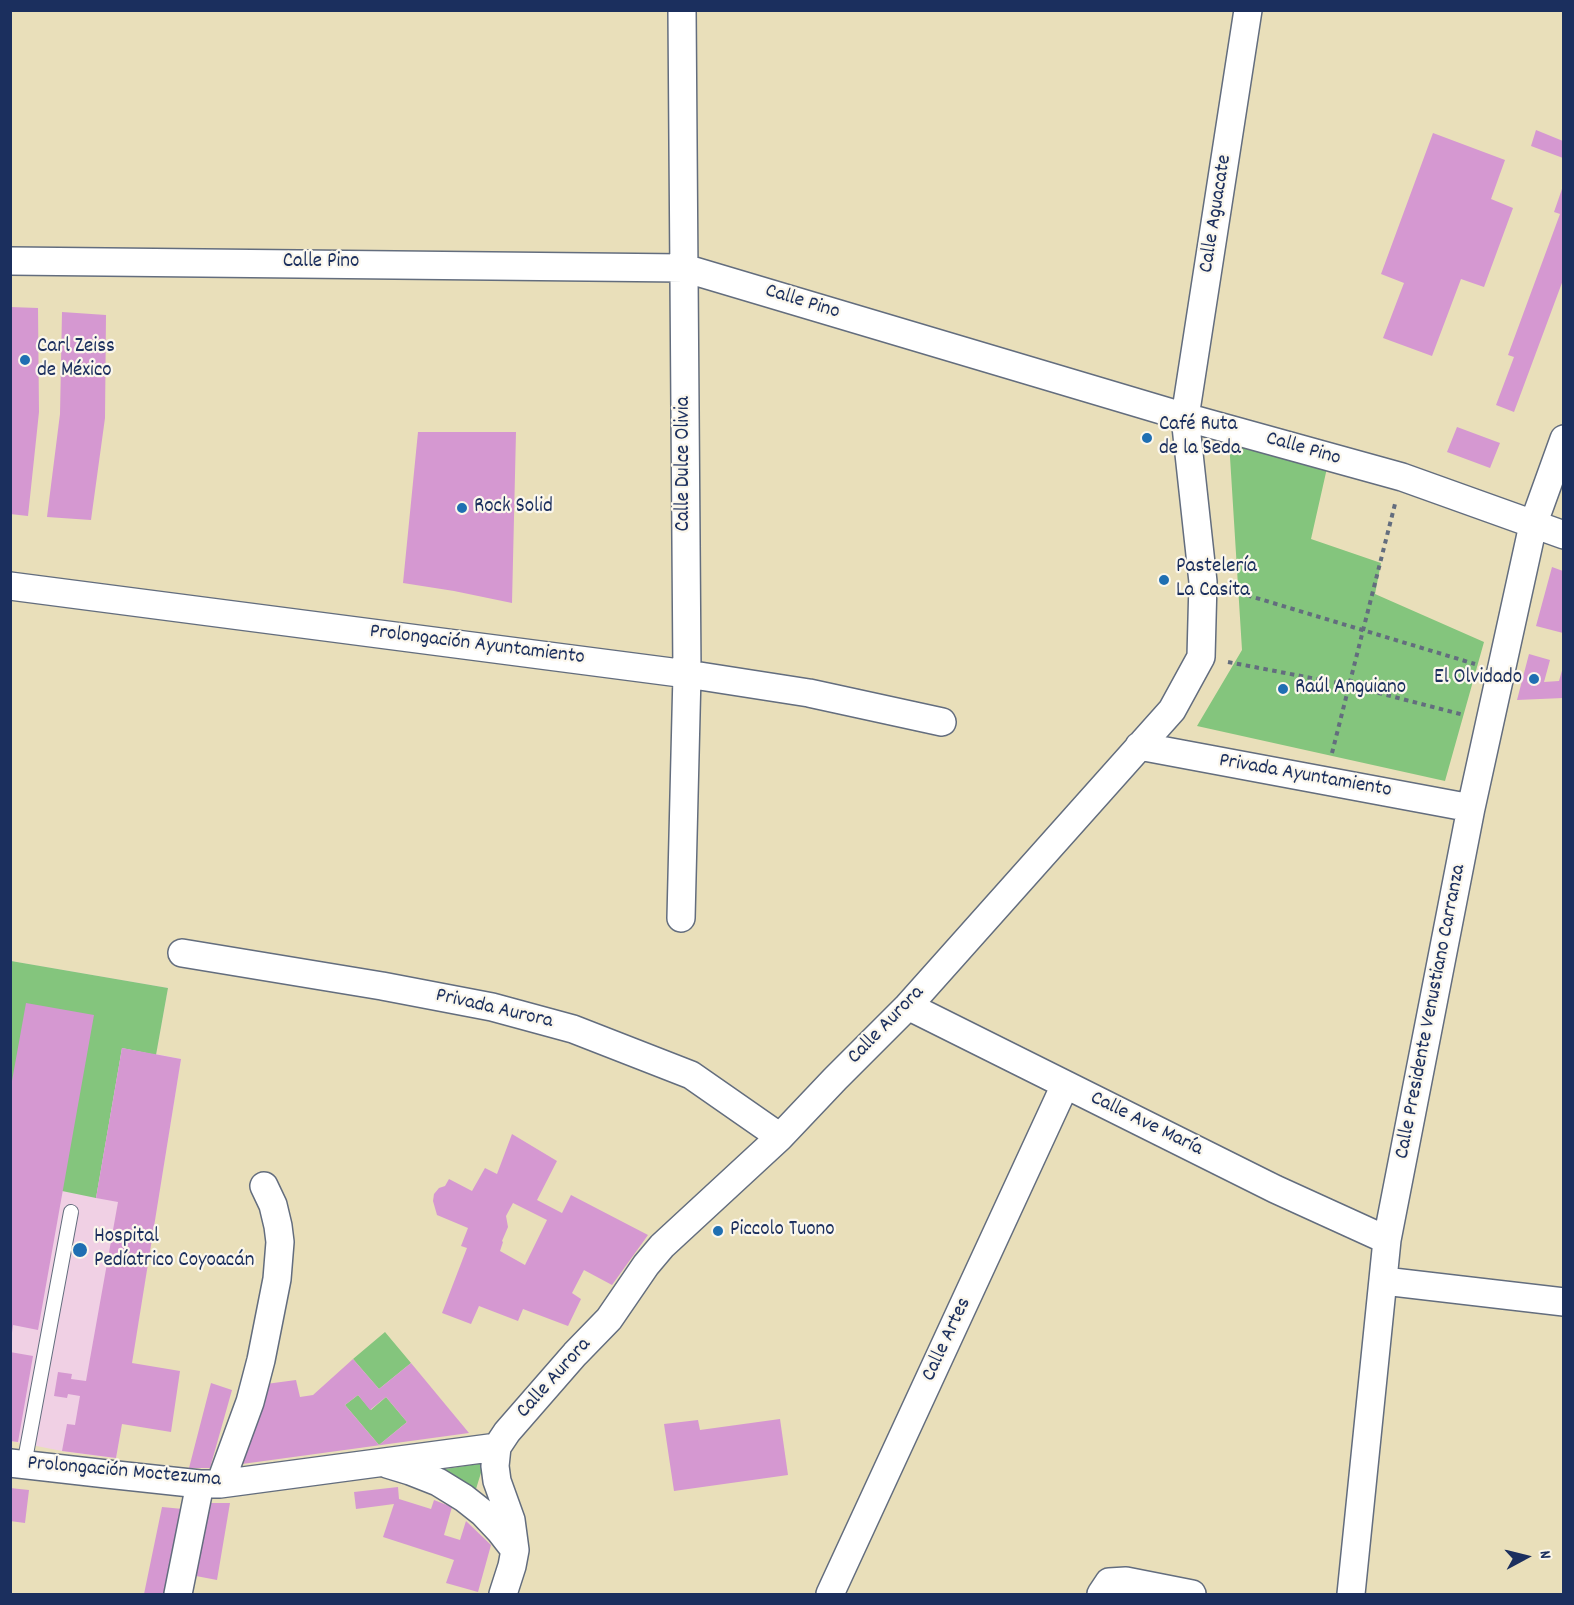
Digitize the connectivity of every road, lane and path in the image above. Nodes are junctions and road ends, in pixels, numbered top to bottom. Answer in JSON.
{"nodes":[{"id":1,"x":682,"y":10,"type":"edge"},
{"id":2,"x":1248,"y":10,"type":"edge"},
{"id":3,"x":10,"y":261,"type":"edge"},
{"id":4,"x":684,"y":268,"type":"junction"},
{"id":5,"x":1185,"y":417,"type":"junction"},
{"id":6,"x":1563,"y":439,"type":"edge"},
{"id":7,"x":1402,"y":477,"type":"junction"},
{"id":8,"x":1533,"y":525,"type":"junction"},
{"id":9,"x":1563,"y":535,"type":"edge"},
{"id":10,"x":1203,"y":582,"type":"junction"},
{"id":11,"x":10,"y":586,"type":"edge"},
{"id":12,"x":1362,"y":630,"type":"junction"},
{"id":13,"x":1201,"y":657,"type":"junction"},
{"id":14,"x":1501,"y":672,"type":"junction"},
{"id":15,"x":687,"y":674,"type":"junction"},
{"id":16,"x":1348,"y":685,"type":"junction"},
{"id":17,"x":1490,"y":721,"type":"junction"},
{"id":18,"x":942,"y":722,"type":"dead end"},
{"id":19,"x":1139,"y":746,"type":"junction"},
{"id":20,"x":1326,"y":780,"type":"junction"},
{"id":21,"x":1471,"y":808,"type":"junction"},
{"id":22,"x":681,"y":918,"type":"dead end"},
{"id":23,"x":182,"y":953,"type":"dead end"},
{"id":24,"x":908,"y":1006,"type":"junction"},
{"id":25,"x":1065,"y":1085,"type":"junction"},
{"id":26,"x":780,"y":1137,"type":"junction"},
{"id":27,"x":264,"y":1186,"type":"dead end"},
{"id":28,"x":71,"y":1212,"type":"dead end"},
{"id":29,"x":1387,"y":1240,"type":"junction"},
{"id":30,"x":1383,"y":1281,"type":"junction"},
{"id":31,"x":1563,"y":1302,"type":"edge"},
{"id":32,"x":497,"y":1447,"type":"junction"},
{"id":33,"x":381,"y":1463,"type":"junction"},
{"id":34,"x":17,"y":1464,"type":"edge"},
{"id":35,"x":210,"y":1484,"type":"junction"},
{"id":36,"x":515,"y":1550,"type":"junction"},
{"id":37,"x":178,"y":1594,"type":"edge"},
{"id":38,"x":503,"y":1594,"type":"edge"},
{"id":39,"x":830,"y":1594,"type":"edge"},
{"id":40,"x":1101,"y":1594,"type":"edge"},
{"id":41,"x":1192,"y":1594,"type":"edge"},
{"id":42,"x":1351,"y":1594,"type":"edge"}],
"edges":[{"from":1,"to":4,"type":"street","name":"Calle Dulce Olivia"},
{"from":2,"to":5,"type":"street","name":"Calle Aguacate"},
{"from":3,"to":4,"type":"street","name":"Calle Pino"},
{"from":4,"to":5,"type":"street","name":"Calle Pino"},
{"from":4,"to":15,"type":"street","name":"Calle Dulce Olivia"},
{"from":5,"to":7,"type":"street","name":"Calle Pino"},
{"from":5,"to":10,"type":"street","name":"Calle Aurora"},
{"from":6,"to":8,"type":"street","name":"Calle Presidente Venustiano Carranza"},
{"from":7,"to":8,"type":"street","name":"Calle Pino"},
{"from":7,"to":12,"type":"path"},
{"from":8,"to":9,"type":"street","name":"Calle Pino"},
{"from":8,"to":14,"type":"street","name":"Calle Presidente Venustiano Carranza"},
{"from":10,"to":12,"type":"path"},
{"from":10,"to":13,"type":"street","name":"Calle Aurora"},
{"from":11,"to":15,"type":"street","name":"Prolongación Ayuntamiento"},
{"from":12,"to":14,"type":"path"},
{"from":12,"to":16,"type":"path"},
{"from":13,"to":16,"type":"path"},
{"from":13,"to":19,"type":"street","name":"Calle Aurora"},
{"from":14,"to":17,"type":"street","name":"Calle Presidente Venustiano Carranza"},
{"from":15,"to":18,"type":"street","name":"Prolongación Ayuntamiento"},
{"from":15,"to":22,"type":"street","name":"Calle Dulce Olivia"},
{"from":16,"to":17,"type":"path"},
{"from":16,"to":20,"type":"path"},
{"from":17,"to":21,"type":"street","name":"Calle Presidente Venustiano Carranza"},
{"from":19,"to":20,"type":"street","name":"Privada Ayuntamiento"},
{"from":19,"to":24,"type":"street","name":"Calle Aurora"},
{"from":20,"to":21,"type":"street","name":"Privada Ayuntamiento"},
{"from":21,"to":29,"type":"street","name":"Calle Presidente Venustiano Carranza"},
{"from":23,"to":26,"type":"street","name":"Privada Aurora"},
{"from":24,"to":25,"type":"street","name":"Calle Ave María"},
{"from":24,"to":26,"type":"street","name":"Calle Aurora"},
{"from":25,"to":29,"type":"street","name":"Calle Ave María"},
{"from":25,"to":39,"type":"street","name":"Calle Artes"},
{"from":26,"to":32,"type":"street","name":"Calle Aurora"},
{"from":27,"to":35,"type":"street"},
{"from":28,"to":34,"type":"lane"},
{"from":29,"to":30,"type":"street","name":"Calle Presidente Venustiano Carranza"},
{"from":30,"to":31,"type":"street"},
{"from":30,"to":42,"type":"street","name":"Calle Presidente Venustiano Carranza"},
{"from":32,"to":33,"type":"street","name":"Prolongación Moctezuma"},
{"from":32,"to":36,"type":"street"},
{"from":33,"to":35,"type":"street","name":"Prolongación Moctezuma"},
{"from":33,"to":36,"type":"street","name":"Prolongación Moctezuma"},
{"from":34,"to":35,"type":"street","name":"Prolongación Moctezuma"},
{"from":35,"to":37,"type":"street"},
{"from":36,"to":38,"type":"street"},
{"from":40,"to":41,"type":"street"}]}
